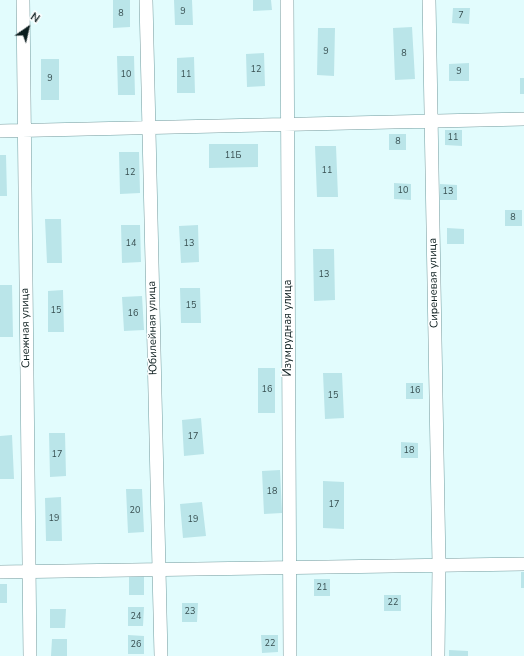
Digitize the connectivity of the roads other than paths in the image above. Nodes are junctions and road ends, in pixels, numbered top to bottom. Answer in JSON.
{"nodes":[{"id":1,"x":23,"y":0,"type":"edge"},
{"id":2,"x":146,"y":0,"type":"edge"},
{"id":3,"x":287,"y":0,"type":"edge"},
{"id":4,"x":429,"y":0,"type":"edge"},
{"id":5,"x":524,"y":119,"type":"edge"},
{"id":6,"x":431,"y":122,"type":"junction"},
{"id":7,"x":287,"y":124,"type":"junction"},
{"id":8,"x":149,"y":128,"type":"junction"},
{"id":9,"x":0,"y":130,"type":"edge"},
{"id":10,"x":24,"y":130,"type":"junction"},
{"id":11,"x":524,"y":564,"type":"edge"},
{"id":12,"x":439,"y":566,"type":"junction"},
{"id":13,"x":289,"y":568,"type":"junction"},
{"id":14,"x":159,"y":570,"type":"junction"},
{"id":15,"x":0,"y":572,"type":"edge"},
{"id":16,"x":29,"y":572,"type":"junction"},
{"id":17,"x":30,"y":656,"type":"edge"},
{"id":18,"x":161,"y":656,"type":"edge"},
{"id":19,"x":290,"y":656,"type":"edge"},
{"id":20,"x":438,"y":656,"type":"edge"}],
"edges":[{"from":1,"to":10,"type":"street","name":"Снежная улица"},
{"from":2,"to":8,"type":"street","name":"Юбилейная улица"},
{"from":3,"to":7,"type":"street","name":"Изумрудная улица"},
{"from":4,"to":6,"type":"street","name":"Сиреневая улица"},
{"from":5,"to":6,"type":"street"},
{"from":6,"to":7,"type":"street"},
{"from":6,"to":12,"type":"street","name":"Сиреневая улица"},
{"from":7,"to":8,"type":"street"},
{"from":7,"to":13,"type":"street","name":"Изумрудная улица"},
{"from":8,"to":10,"type":"street"},
{"from":8,"to":14,"type":"street","name":"Юбилейная улица"},
{"from":9,"to":10,"type":"street"},
{"from":10,"to":16,"type":"street","name":"Снежная улица"},
{"from":11,"to":12,"type":"street"},
{"from":12,"to":13,"type":"street"},
{"from":12,"to":20,"type":"street","name":"Сиреневая улица"},
{"from":13,"to":14,"type":"street"},
{"from":13,"to":19,"type":"street","name":"Изумрудная улица"},
{"from":14,"to":16,"type":"street"},
{"from":14,"to":18,"type":"street","name":"Юбилейная улица"},
{"from":15,"to":16,"type":"street"},
{"from":16,"to":17,"type":"street","name":"Снежная улица"}]}
